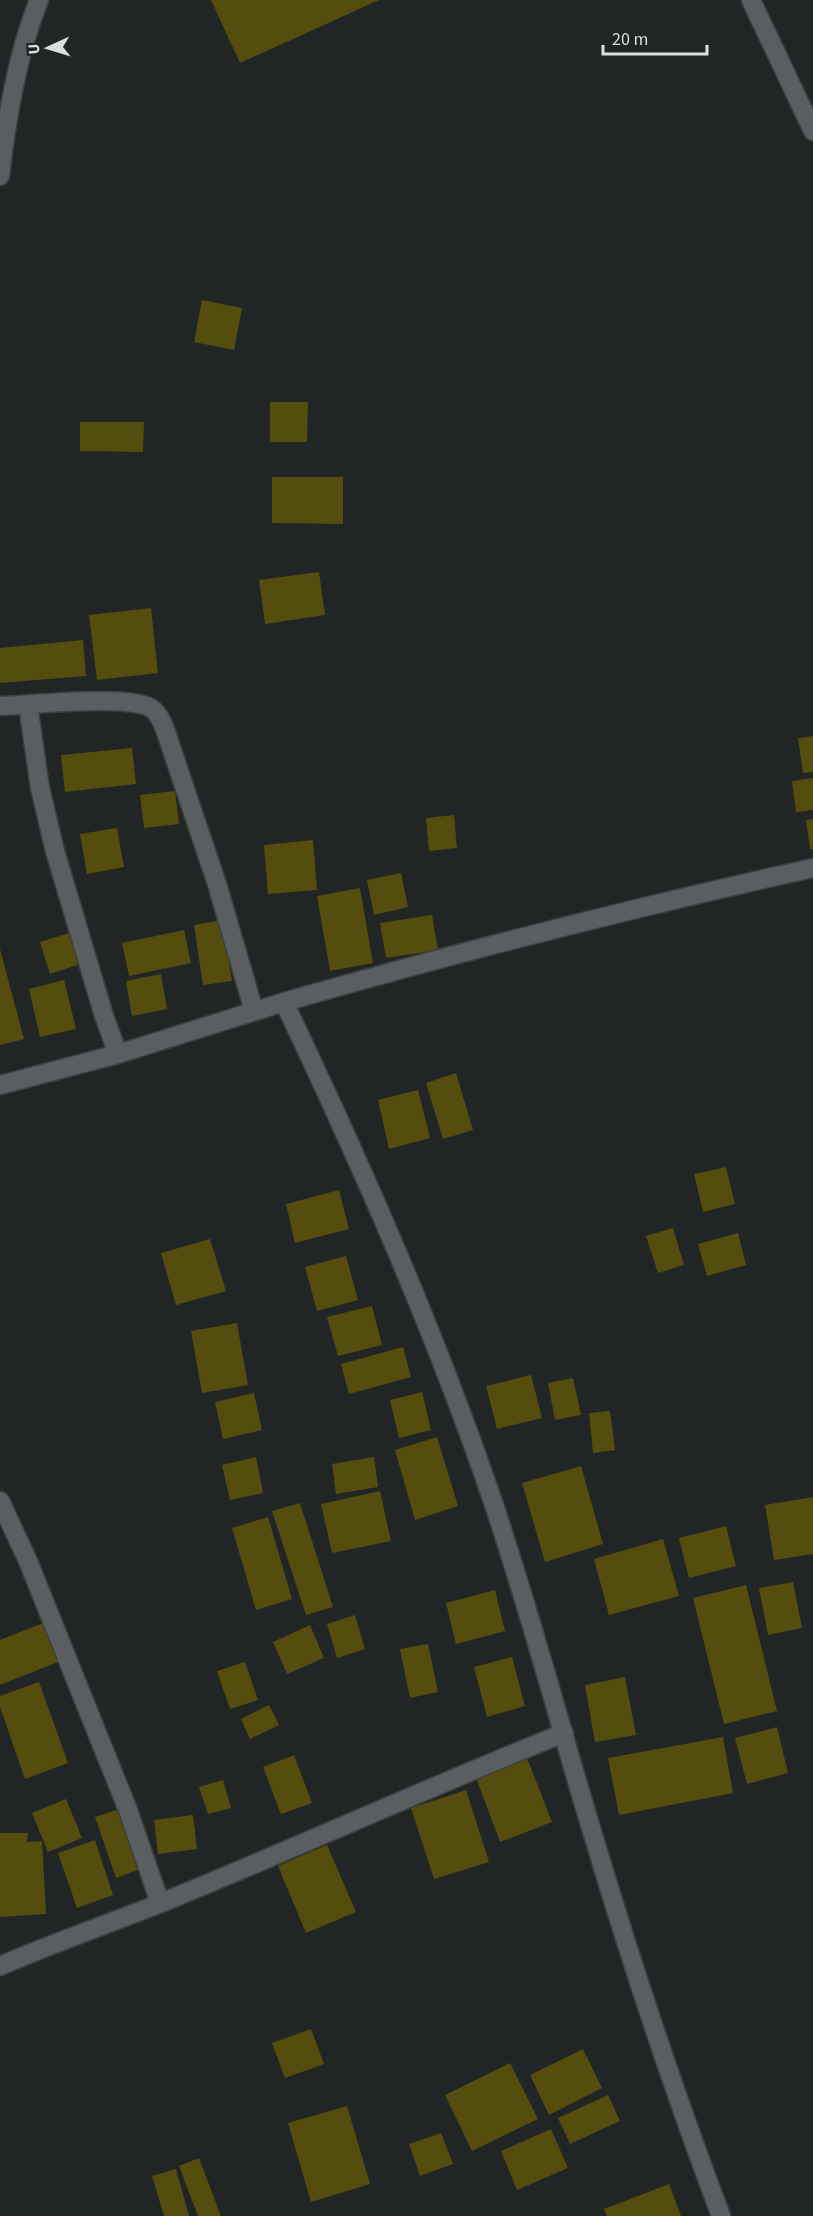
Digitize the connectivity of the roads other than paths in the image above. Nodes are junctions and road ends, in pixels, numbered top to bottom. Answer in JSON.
{"nodes":[{"id":1,"x":39,"y":0,"type":"edge"},
{"id":2,"x":751,"y":0,"type":"edge"},
{"id":3,"x":813,"y":131,"type":"edge"},
{"id":4,"x":0,"y":176,"type":"edge"},
{"id":5,"x":28,"y":705,"type":"junction"},
{"id":6,"x":0,"y":706,"type":"edge"},
{"id":7,"x":813,"y":868,"type":"edge"},
{"id":8,"x":284,"y":1002,"type":"junction"},
{"id":9,"x":254,"y":1011,"type":"junction"},
{"id":10,"x":118,"y":1054,"type":"junction"},
{"id":11,"x":0,"y":1085,"type":"edge"},
{"id":12,"x":0,"y":1501,"type":"edge"},
{"id":13,"x":564,"y":1733,"type":"junction"},
{"id":14,"x":160,"y":1903,"type":"junction"},
{"id":15,"x":0,"y":1965,"type":"edge"},
{"id":16,"x":721,"y":2216,"type":"edge"}],
"edges":[{"from":1,"to":4,"type":"street"},
{"from":2,"to":3,"type":"street"},
{"from":5,"to":6,"type":"street"},
{"from":5,"to":9,"type":"street"},
{"from":5,"to":10,"type":"street"},
{"from":7,"to":8,"type":"street"},
{"from":8,"to":9,"type":"street"},
{"from":8,"to":13,"type":"street"},
{"from":9,"to":10,"type":"street"},
{"from":10,"to":11,"type":"street"},
{"from":12,"to":14,"type":"street"},
{"from":13,"to":14,"type":"street"},
{"from":13,"to":16,"type":"street"},
{"from":14,"to":15,"type":"street"}]}
